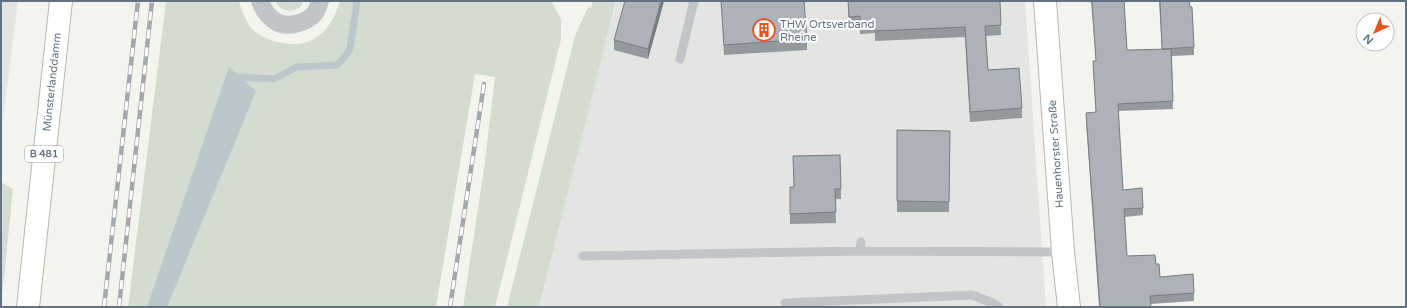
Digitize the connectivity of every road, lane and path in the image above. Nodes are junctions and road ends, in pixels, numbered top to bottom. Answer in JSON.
{"nodes":[{"id":1,"x":61,"y":1,"type":"edge"},
{"id":2,"x":260,"y":1,"type":"edge"},
{"id":3,"x":320,"y":1,"type":"edge"},
{"id":4,"x":694,"y":1,"type":"edge"},
{"id":5,"x":1046,"y":1,"type":"edge"},
{"id":6,"x":680,"y":60,"type":"dead end"},
{"id":7,"x":1063,"y":252,"type":"junction"},
{"id":8,"x":582,"y":256,"type":"dead end"},
{"id":9,"x":785,"y":303,"type":"dead end"},
{"id":10,"x":28,"y":307,"type":"edge"},
{"id":11,"x":999,"y":307,"type":"edge"},
{"id":12,"x":1070,"y":307,"type":"edge"}],
"edges":[{"from":1,"to":10,"type":"street","name":"Münsterlanddamm","number":"B 481"},
{"from":2,"to":3,"type":"street"},
{"from":4,"to":6,"type":"lane"},
{"from":5,"to":7,"type":"street","name":"Hauenhorster Straße"},
{"from":7,"to":8,"type":"lane"},
{"from":7,"to":12,"type":"street","name":"Hauenhorster Straße"},
{"from":9,"to":11,"type":"lane"}]}
